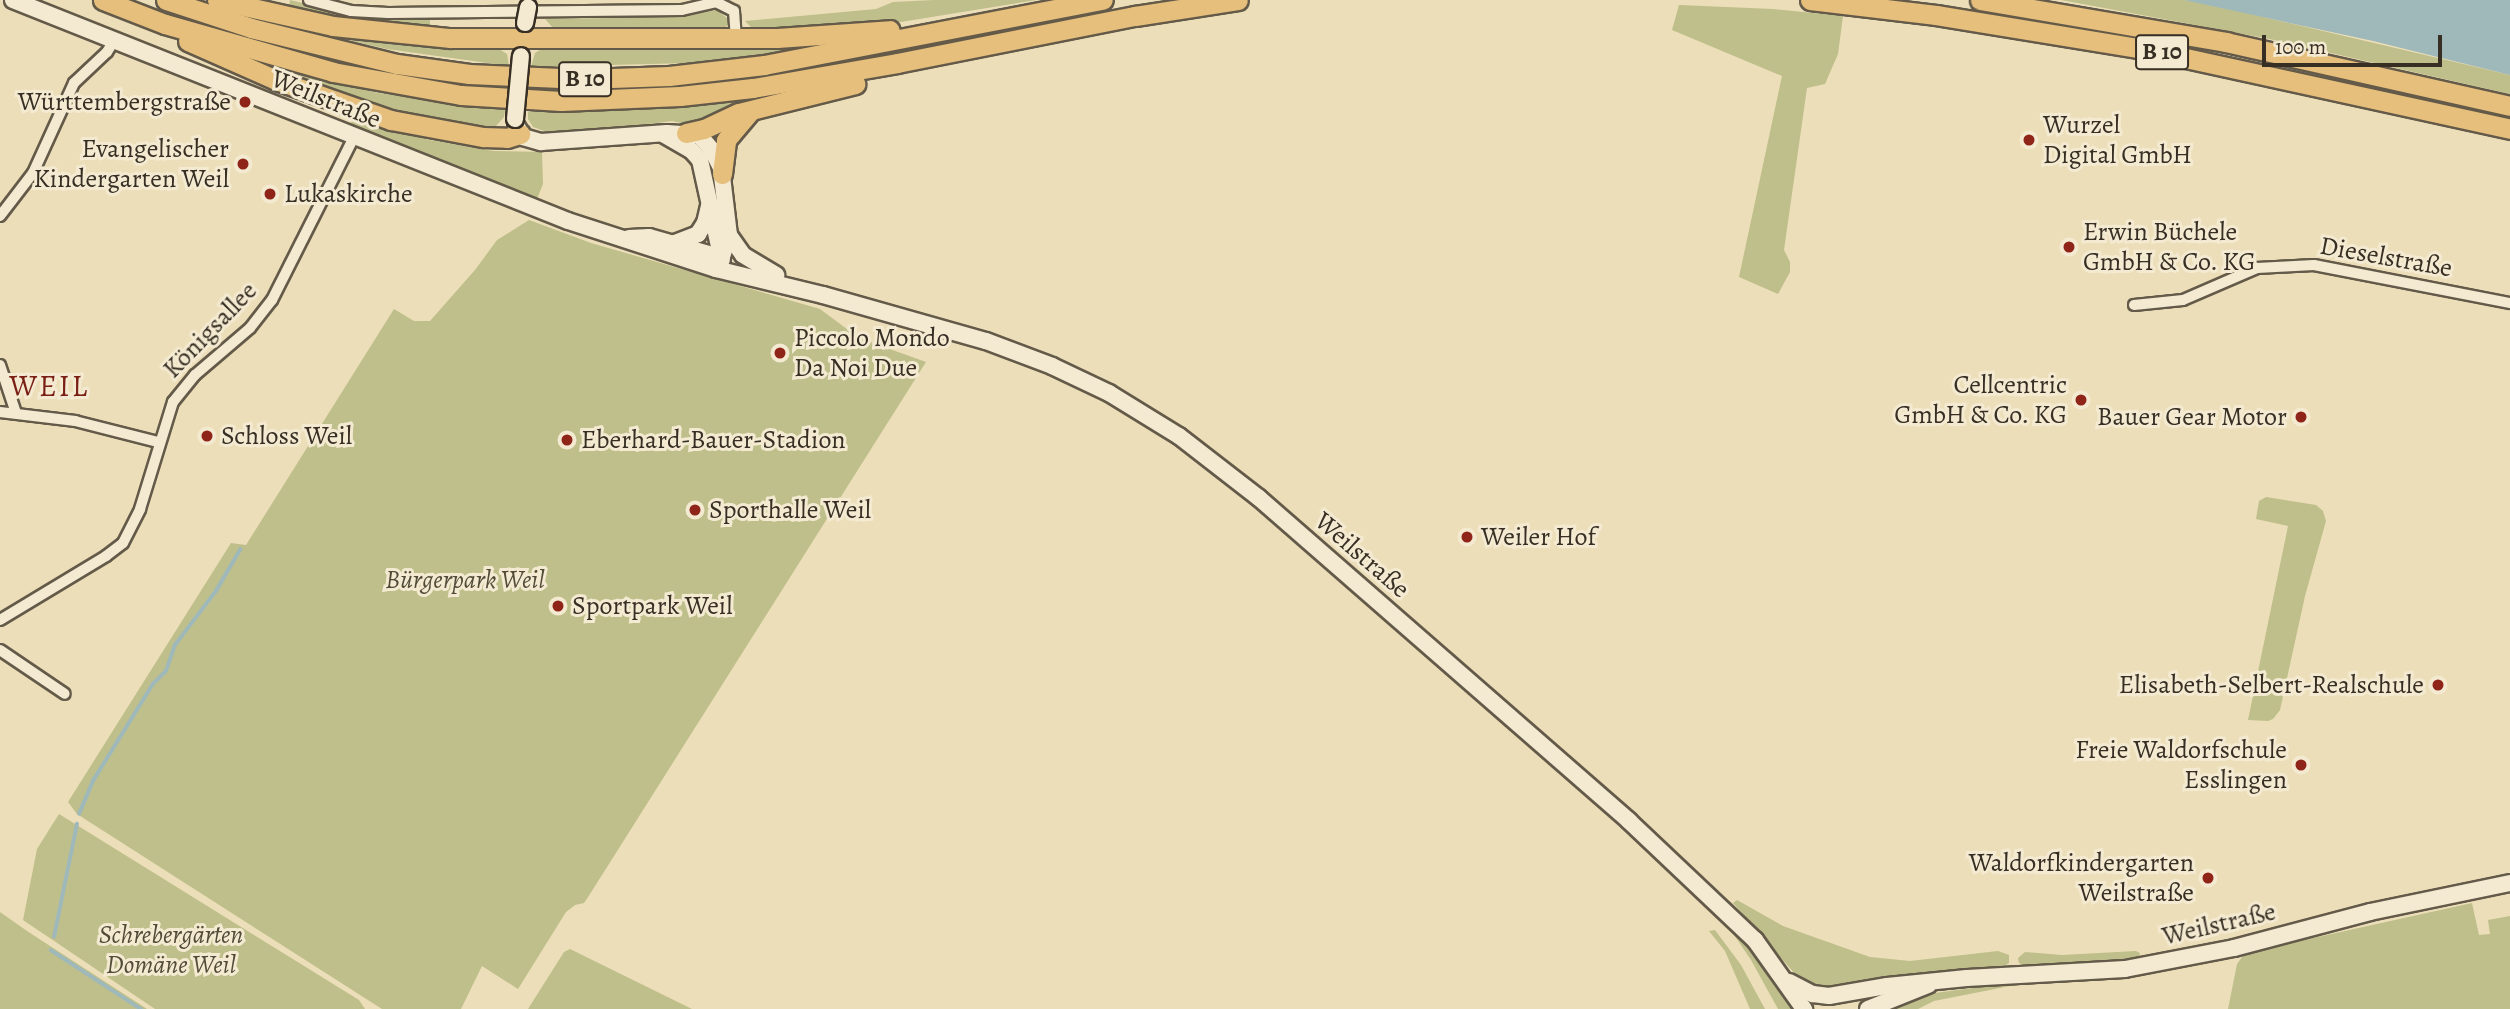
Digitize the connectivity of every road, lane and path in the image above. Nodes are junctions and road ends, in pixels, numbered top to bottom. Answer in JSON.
{"nodes":[{"id":1,"x":13,"y":0,"type":"edge"},
{"id":2,"x":103,"y":0,"type":"edge"},
{"id":3,"x":166,"y":0,"type":"edge"},
{"id":4,"x":217,"y":0,"type":"edge"},
{"id":5,"x":309,"y":0,"type":"edge"},
{"id":6,"x":529,"y":0,"type":"edge"},
{"id":7,"x":1103,"y":0,"type":"edge"},
{"id":8,"x":1238,"y":0,"type":"edge"},
{"id":9,"x":1810,"y":0,"type":"edge"},
{"id":10,"x":1980,"y":0,"type":"edge"},
{"id":11,"x":241,"y":3,"type":"edge"},
{"id":12,"x":1009,"y":18,"type":"junction"},
{"id":13,"x":165,"y":23,"type":"junction"},
{"id":14,"x":736,"y":38,"type":"junction"},
{"id":15,"x":523,"y":39,"type":"junction"},
{"id":16,"x":114,"y":41,"type":"junction"},
{"id":17,"x":897,"y":63,"type":"junction"},
{"id":18,"x":2510,"y":106,"type":"edge"},
{"id":19,"x":752,"y":109,"type":"junction"},
{"id":20,"x":517,"y":127,"type":"junction"},
{"id":21,"x":2510,"y":129,"type":"edge"},
{"id":22,"x":661,"y":133,"type":"junction"},
{"id":23,"x":685,"y":133,"type":"junction"},
{"id":24,"x":354,"y":137,"type":"junction"},
{"id":25,"x":722,"y":174,"type":"junction"},
{"id":26,"x":709,"y":203,"type":"junction"},
{"id":27,"x":0,"y":216,"type":"edge"},
{"id":28,"x":729,"y":235,"type":"junction"},
{"id":29,"x":623,"y":239,"type":"junction"},
{"id":30,"x":675,"y":243,"type":"junction"},
{"id":31,"x":720,"y":257,"type":"junction"},
{"id":32,"x":693,"y":262,"type":"junction"},
{"id":33,"x":776,"y":275,"type":"junction"},
{"id":34,"x":744,"y":277,"type":"junction"},
{"id":35,"x":823,"y":295,"type":"junction"},
{"id":36,"x":2510,"y":303,"type":"edge"},
{"id":37,"x":2134,"y":305,"type":"dead end"},
{"id":38,"x":0,"y":365,"type":"edge"},
{"id":39,"x":0,"y":412,"type":"edge"},
{"id":40,"x":16,"y":413,"type":"junction"},
{"id":41,"x":158,"y":442,"type":"junction"},
{"id":42,"x":0,"y":620,"type":"edge"},
{"id":43,"x":0,"y":650,"type":"edge"},
{"id":44,"x":65,"y":694,"type":"dead end"},
{"id":45,"x":2510,"y":883,"type":"edge"},
{"id":46,"x":1787,"y":981,"type":"junction"},
{"id":47,"x":1934,"y":982,"type":"junction"},
{"id":48,"x":1849,"y":994,"type":"junction"},
{"id":49,"x":1804,"y":1009,"type":"edge"},
{"id":50,"x":1826,"y":1009,"type":"edge"},
{"id":51,"x":1868,"y":1009,"type":"edge"}],
"edges":[{"from":1,"to":16,"type":"main road","name":"Weilstraße"},
{"from":2,"to":13,"type":"highway","number":"B 10"},
{"from":3,"to":12,"type":"highway","number":"B 10"},
{"from":4,"to":11,"type":"highway"},
{"from":5,"to":14,"type":"street"},
{"from":6,"to":15,"type":"main road","bridge":true},
{"from":7,"to":12,"type":"highway","number":"B 10"},
{"from":8,"to":17,"type":"highway","number":"B 10"},
{"from":9,"to":21,"type":"highway","number":"B 10"},
{"from":10,"to":18,"type":"highway","number":"B 10"},
{"from":11,"to":15,"type":"highway"},
{"from":12,"to":14,"type":"highway"},
{"from":13,"to":17,"type":"highway","number":"B 10"},
{"from":13,"to":20,"type":"highway"},
{"from":14,"to":15,"type":"highway"},
{"from":15,"to":20,"type":"main road","bridge":true},
{"from":16,"to":24,"type":"main road","name":"Weilstraße"},
{"from":16,"to":27,"type":"street"},
{"from":17,"to":19,"type":"highway"},
{"from":19,"to":23,"type":"highway"},
{"from":19,"to":25,"type":"highway"},
{"from":20,"to":22,"type":"main road"},
{"from":22,"to":23,"type":"main road"},
{"from":22,"to":26,"type":"main road"},
{"from":23,"to":25,"type":"main road"},
{"from":24,"to":29,"type":"main road","name":"Weilstraße"},
{"from":24,"to":41,"type":"street","name":"Königsallee"},
{"from":25,"to":28,"type":"main road"},
{"from":26,"to":30,"type":"main road"},
{"from":26,"to":31,"type":"main road"},
{"from":28,"to":31,"type":"main road"},
{"from":28,"to":33,"type":"main road"},
{"from":29,"to":30,"type":"main road","name":"Weilstraße"},
{"from":29,"to":32,"type":"main road","name":"Weilstraße"},
{"from":30,"to":31,"type":"main road","name":"Weilstraße"},
{"from":31,"to":32,"type":"main road"},
{"from":31,"to":33,"type":"main road","name":"Weilstraße"},
{"from":31,"to":34,"type":"main road"},
{"from":32,"to":34,"type":"main road","name":"Weilstraße"},
{"from":33,"to":35,"type":"main road","name":"Weilstraße"},
{"from":34,"to":35,"type":"main road","name":"Weilstraße"},
{"from":35,"to":46,"type":"main road","name":"Weilstraße"},
{"from":36,"to":37,"type":"street","name":"Dieselstraße"},
{"from":38,"to":40,"type":"street"},
{"from":39,"to":40,"type":"street"},
{"from":40,"to":41,"type":"street"},
{"from":41,"to":42,"type":"street","name":"Königsallee"},
{"from":43,"to":44,"type":"street"},
{"from":45,"to":47,"type":"main road","name":"Weilstraße"},
{"from":46,"to":48,"type":"main road","name":"Weilstraße"},
{"from":46,"to":49,"type":"main road","name":"Weilstraße"},
{"from":47,"to":48,"type":"main road","name":"Weilstraße"},
{"from":47,"to":51,"type":"main road","name":"Weilstraße"},
{"from":48,"to":50,"type":"main road"}]}
